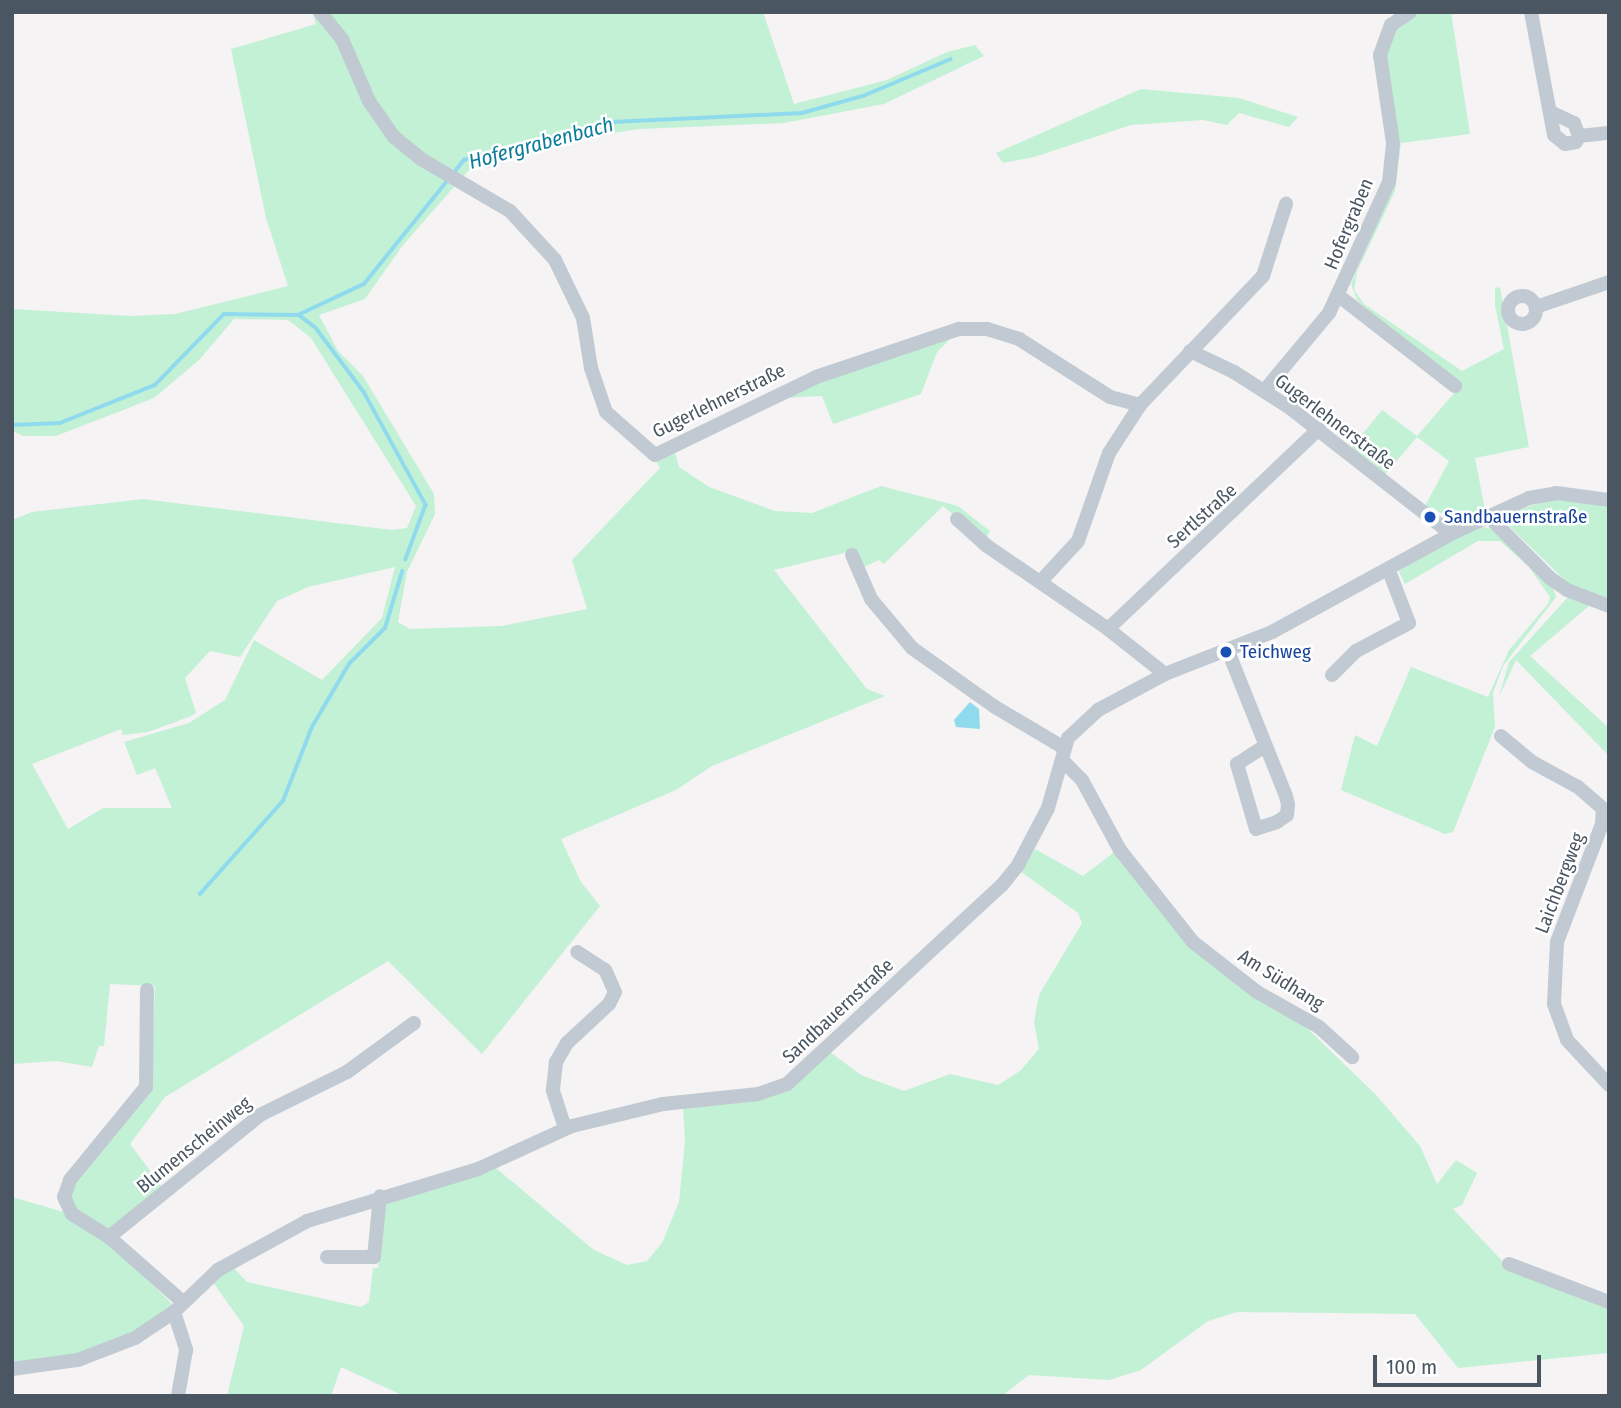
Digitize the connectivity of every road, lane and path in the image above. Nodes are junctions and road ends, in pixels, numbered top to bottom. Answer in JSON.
{"nodes":[{"id":1,"x":320,"y":12,"type":"edge"},
{"id":2,"x":1410,"y":12,"type":"edge"},
{"id":3,"x":1531,"y":12,"type":"edge"},
{"id":4,"x":1550,"y":112,"type":"junction"},
{"id":5,"x":1609,"y":133,"type":"edge"},
{"id":6,"x":1579,"y":136,"type":"junction"},
{"id":7,"x":1286,"y":204,"type":"dead end"},
{"id":8,"x":1609,"y":282,"type":"edge"},
{"id":9,"x":1339,"y":296,"type":"junction"},
{"id":10,"x":1536,"y":307,"type":"dead end"},
{"id":11,"x":1190,"y":351,"type":"junction"},
{"id":12,"x":1455,"y":386,"type":"dead end"},
{"id":13,"x":1264,"y":391,"type":"junction"},
{"id":14,"x":1140,"y":405,"type":"junction"},
{"id":15,"x":1319,"y":429,"type":"junction"},
{"id":16,"x":1609,"y":500,"type":"edge"},
{"id":17,"x":1488,"y":516,"type":"junction"},
{"id":18,"x":957,"y":519,"type":"dead end"},
{"id":19,"x":1451,"y":534,"type":"junction"},
{"id":20,"x":852,"y":555,"type":"dead end"},
{"id":21,"x":1389,"y":571,"type":"junction"},
{"id":22,"x":1041,"y":581,"type":"junction"},
{"id":23,"x":1609,"y":606,"type":"edge"},
{"id":24,"x":1108,"y":629,"type":"junction"},
{"id":25,"x":1228,"y":651,"type":"junction"},
{"id":26,"x":1165,"y":674,"type":"junction"},
{"id":27,"x":1332,"y":675,"type":"dead end"},
{"id":28,"x":1500,"y":736,"type":"dead end"},
{"id":29,"x":1265,"y":746,"type":"junction"},
{"id":30,"x":1063,"y":755,"type":"junction"},
{"id":31,"x":1606,"y":808,"type":"edge"},
{"id":32,"x":577,"y":952,"type":"dead end"},
{"id":33,"x":147,"y":990,"type":"dead end"},
{"id":34,"x":415,"y":1023,"type":"dead end"},
{"id":35,"x":1352,"y":1057,"type":"dead end"},
{"id":36,"x":1609,"y":1085,"type":"edge"},
{"id":37,"x":565,"y":1128,"type":"junction"},
{"id":38,"x":380,"y":1196,"type":"junction"},
{"id":39,"x":109,"y":1237,"type":"junction"},
{"id":40,"x":327,"y":1258,"type":"dead end"},
{"id":41,"x":1509,"y":1264,"type":"dead end"},
{"id":42,"x":1609,"y":1302,"type":"edge"},
{"id":43,"x":178,"y":1307,"type":"junction"},
{"id":44,"x":12,"y":1369,"type":"edge"},
{"id":45,"x":178,"y":1396,"type":"edge"}],
"edges":[{"from":1,"to":14,"type":"street","name":"Gugerlehnerstraße"},
{"from":2,"to":9,"type":"street","name":"Hofergraben"},
{"from":3,"to":4,"type":"street"},
{"from":4,"to":6,"type":"street"},
{"from":4,"to":6,"type":"street"},
{"from":5,"to":6,"type":"street"},
{"from":7,"to":11,"type":"street"},
{"from":8,"to":10,"type":"street"},
{"from":9,"to":12,"type":"street","name":"Hofergraben"},
{"from":9,"to":13,"type":"street","name":"Hofergraben"},
{"from":11,"to":13,"type":"street","name":"Gugerlehnerstraße"},
{"from":11,"to":14,"type":"street"},
{"from":13,"to":15,"type":"street","name":"Gugerlehnerstraße"},
{"from":14,"to":22,"type":"street"},
{"from":15,"to":19,"type":"street","name":"Gugerlehnerstraße"},
{"from":15,"to":24,"type":"street","name":"Sertlstraße"},
{"from":16,"to":17,"type":"street","name":"Sandbauernstraße"},
{"from":17,"to":19,"type":"street","name":"Sandbauernstraße"},
{"from":17,"to":23,"type":"street"},
{"from":18,"to":22,"type":"street"},
{"from":19,"to":21,"type":"street","name":"Sandbauernstraße"},
{"from":20,"to":30,"type":"street"},
{"from":21,"to":25,"type":"street","name":"Sandbauernstraße"},
{"from":21,"to":27,"type":"street"},
{"from":22,"to":24,"type":"street"},
{"from":24,"to":26,"type":"street"},
{"from":25,"to":26,"type":"street","name":"Sandbauernstraße"},
{"from":25,"to":29,"type":"street"},
{"from":26,"to":30,"type":"street","name":"Sandbauernstraße"},
{"from":28,"to":31,"type":"street"},
{"from":29,"to":29,"type":"street"},
{"from":30,"to":35,"type":"street","name":"Am Südhang"},
{"from":30,"to":37,"type":"street","name":"Sandbauernstraße"},
{"from":31,"to":36,"type":"street","name":"Laichbergweg"},
{"from":32,"to":37,"type":"street"},
{"from":33,"to":39,"type":"street"},
{"from":34,"to":39,"type":"street","name":"Blumenscheinweg"},
{"from":37,"to":38,"type":"street","name":"Sandbauernstraße"},
{"from":38,"to":40,"type":"street"},
{"from":38,"to":43,"type":"street","name":"Sandbauernstraße"},
{"from":39,"to":43,"type":"street"},
{"from":41,"to":42,"type":"street"},
{"from":43,"to":44,"type":"street","name":"Sandbauernstraße"},
{"from":43,"to":45,"type":"street"}]}
